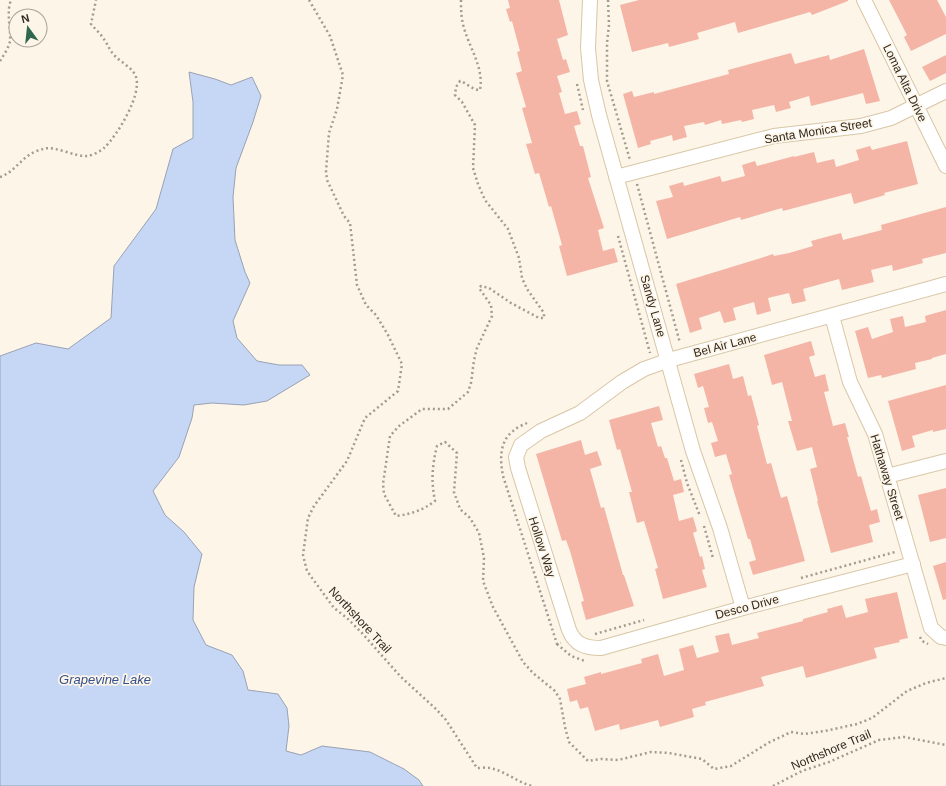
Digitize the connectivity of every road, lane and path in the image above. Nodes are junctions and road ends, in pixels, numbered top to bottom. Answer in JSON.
{"nodes":[{"id":1,"x":11,"y":0,"type":"edge"},
{"id":2,"x":96,"y":0,"type":"edge"},
{"id":3,"x":309,"y":0,"type":"edge"},
{"id":4,"x":461,"y":0,"type":"edge"},
{"id":5,"x":590,"y":0,"type":"edge"},
{"id":6,"x":608,"y":0,"type":"edge"},
{"id":7,"x":864,"y":0,"type":"edge"},
{"id":8,"x":0,"y":60,"type":"edge"},
{"id":9,"x":946,"y":91,"type":"edge"},
{"id":10,"x":916,"y":105,"type":"junction"},
{"id":11,"x":946,"y":166,"type":"edge"},
{"id":12,"x":634,"y":172,"type":"junction"},
{"id":13,"x":0,"y":177,"type":"edge"},
{"id":14,"x":616,"y":177,"type":"junction"},
{"id":15,"x":946,"y":284,"type":"edge"},
{"id":16,"x":832,"y":316,"type":"junction"},
{"id":17,"x":647,"y":354,"type":"dead end"},
{"id":18,"x":667,"y":355,"type":"junction"},
{"id":19,"x":534,"y":420,"type":"dead end"},
{"id":20,"x":521,"y":445,"type":"joint"},
{"id":21,"x":946,"y":461,"type":"edge"},
{"id":22,"x":887,"y":476,"type":"junction"},
{"id":23,"x":913,"y":564,"type":"junction"},
{"id":24,"x":899,"y":567,"type":"junction"},
{"id":25,"x":797,"y":579,"type":"dead end"},
{"id":26,"x":743,"y":608,"type":"junction"},
{"id":27,"x":650,"y":619,"type":"dead end"},
{"id":28,"x":944,"y":638,"type":"edge"},
{"id":29,"x":577,"y":642,"type":"junction"},
{"id":30,"x":946,"y":678,"type":"edge"},
{"id":31,"x":946,"y":745,"type":"edge"},
{"id":32,"x":532,"y":786,"type":"edge"},
{"id":33,"x":773,"y":786,"type":"edge"}],
"edges":[{"from":1,"to":8,"type":"path"},
{"from":2,"to":13,"type":"path"},
{"from":3,"to":32,"type":"path","name":"Northshore Trail"},
{"from":4,"to":30,"type":"path","name":"Northshore Trail"},
{"from":5,"to":14,"type":"street","name":"Sandy Lane"},
{"from":6,"to":12,"type":"path"},
{"from":7,"to":10,"type":"street","name":"Loma Alta Drive"},
{"from":9,"to":10,"type":"street","name":"Santa Monica Street"},
{"from":10,"to":11,"type":"street","name":"Loma Alta Drive"},
{"from":10,"to":12,"type":"street","name":"Santa Monica Street"},
{"from":12,"to":14,"type":"street","name":"Santa Monica Street"},
{"from":12,"to":18,"type":"path"},
{"from":14,"to":18,"type":"street","name":"Sandy Lane"},
{"from":15,"to":16,"type":"street","name":"Bel Air Lane"},
{"from":16,"to":18,"type":"street","name":"Bel Air Lane"},
{"from":16,"to":22,"type":"street","name":"Hathaway Street"},
{"from":17,"to":18,"type":"path"},
{"from":18,"to":20,"type":"street","name":"Bel Air Lane"},
{"from":18,"to":26,"type":"street","name":"Sandy Lane"},
{"from":19,"to":29,"type":"path"},
{"from":20,"to":29,"type":"street","name":"Hollow Way"},
{"from":21,"to":22,"type":"street"},
{"from":22,"to":23,"type":"street","name":"Hathaway Street"},
{"from":23,"to":24,"type":"street","name":"Desco Drive"},
{"from":23,"to":28,"type":"street","name":"Hathaway Street"},
{"from":24,"to":25,"type":"path"},
{"from":24,"to":26,"type":"street","name":"Desco Drive"},
{"from":26,"to":29,"type":"street","name":"Desco Drive"},
{"from":27,"to":29,"type":"path"},
{"from":31,"to":33,"type":"path","name":"Northshore Trail"}]}
